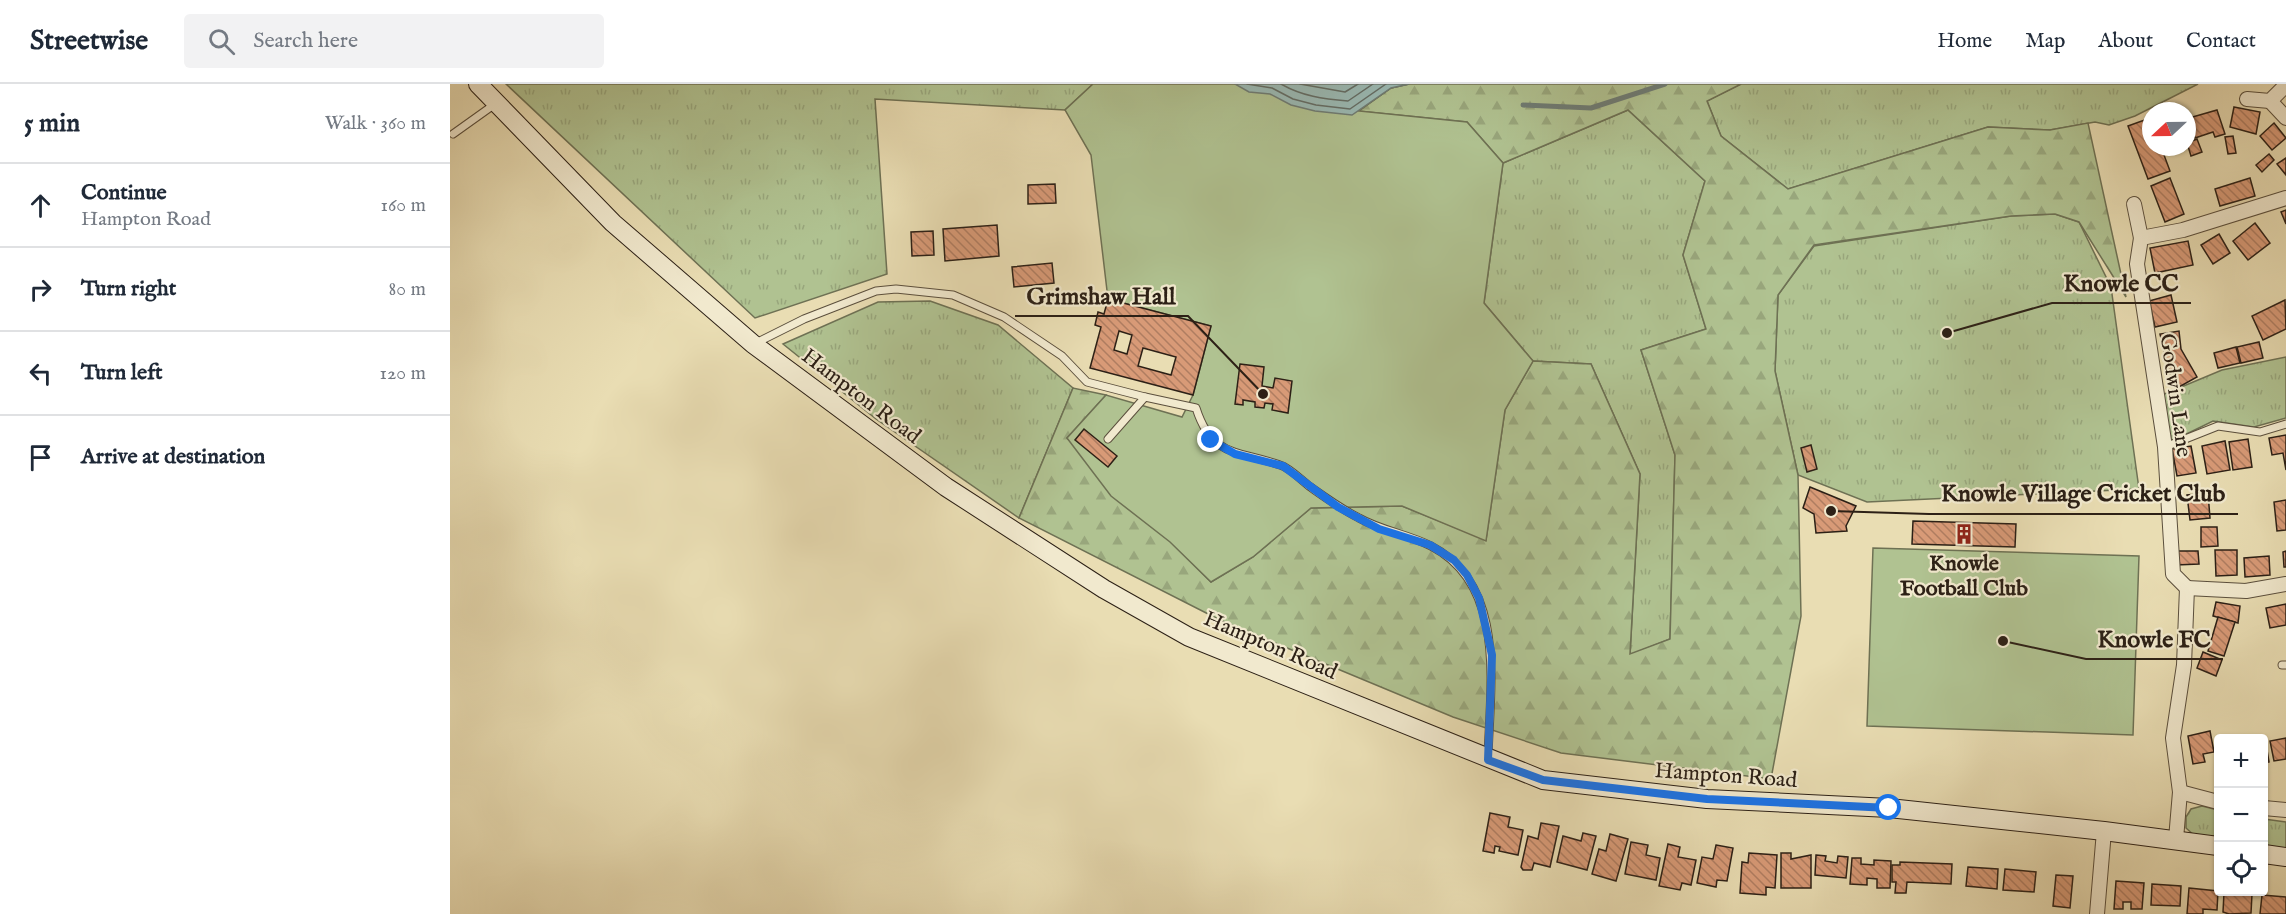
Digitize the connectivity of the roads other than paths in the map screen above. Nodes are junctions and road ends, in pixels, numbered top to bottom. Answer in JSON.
{"nodes":[{"id":1,"x":478,"y":84,"type":"edge"},
{"id":2,"x":2286,"y":85,"type":"edge"},
{"id":3,"x":2247,"y":99,"type":"dead end"},
{"id":4,"x":2270,"y":101,"type":"junction"},
{"id":5,"x":495,"y":104,"type":"junction"},
{"id":6,"x":2286,"y":118,"type":"edge"},
{"id":7,"x":453,"y":134,"type":"dead end"},
{"id":8,"x":2286,"y":198,"type":"edge"},
{"id":9,"x":2134,"y":204,"type":"dead end"},
{"id":10,"x":2141,"y":238,"type":"junction"},
{"id":11,"x":753,"y":344,"type":"junction"},
{"id":12,"x":1145,"y":397,"type":"junction"},
{"id":13,"x":2286,"y":424,"type":"edge"},
{"id":14,"x":1108,"y":439,"type":"dead end"},
{"id":15,"x":2165,"y":447,"type":"junction"},
{"id":16,"x":2286,"y":584,"type":"edge"},
{"id":17,"x":2187,"y":588,"type":"junction"},
{"id":18,"x":1488,"y":760,"type":"junction"},
{"id":19,"x":2180,"y":792,"type":"junction"},
{"id":20,"x":2214,"y":801,"type":"edge"},
{"id":21,"x":2268,"y":808,"type":"edge"},
{"id":22,"x":2286,"y":810,"type":"edge"},
{"id":23,"x":2104,"y":831,"type":"junction"},
{"id":24,"x":2176,"y":839,"type":"junction"},
{"id":25,"x":2214,"y":845,"type":"edge"},
{"id":26,"x":2268,"y":855,"type":"edge"},
{"id":27,"x":2286,"y":857,"type":"edge"},
{"id":28,"x":2097,"y":914,"type":"edge"}],
"edges":[{"from":1,"to":5,"type":"street","name":"Hampton Road"},
{"from":2,"to":4,"type":"street"},
{"from":3,"to":4,"type":"street"},
{"from":4,"to":6,"type":"street"},
{"from":5,"to":7,"type":"lane"},
{"from":5,"to":11,"type":"street","name":"Hampton Road"},
{"from":8,"to":10,"type":"street"},
{"from":9,"to":10,"type":"street","name":"Godwin Lane"},
{"from":10,"to":15,"type":"street","name":"Godwin Lane"},
{"from":11,"to":12,"type":"lane"},
{"from":11,"to":18,"type":"street","name":"Hampton Road"},
{"from":12,"to":14,"type":"lane"},
{"from":12,"to":18,"type":"lane"},
{"from":13,"to":15,"type":"lane"},
{"from":15,"to":17,"type":"street","name":"Godwin Lane"},
{"from":16,"to":17,"type":"street"},
{"from":17,"to":19,"type":"street"},
{"from":18,"to":23,"type":"street","name":"Hampton Road"},
{"from":19,"to":20,"type":"street"},
{"from":19,"to":24,"type":"street"},
{"from":21,"to":22,"type":"street"},
{"from":23,"to":24,"type":"street","name":"Hampton Road"},
{"from":23,"to":28,"type":"street"},
{"from":24,"to":25,"type":"street","name":"Hampton Road"},
{"from":26,"to":27,"type":"street"}]}
